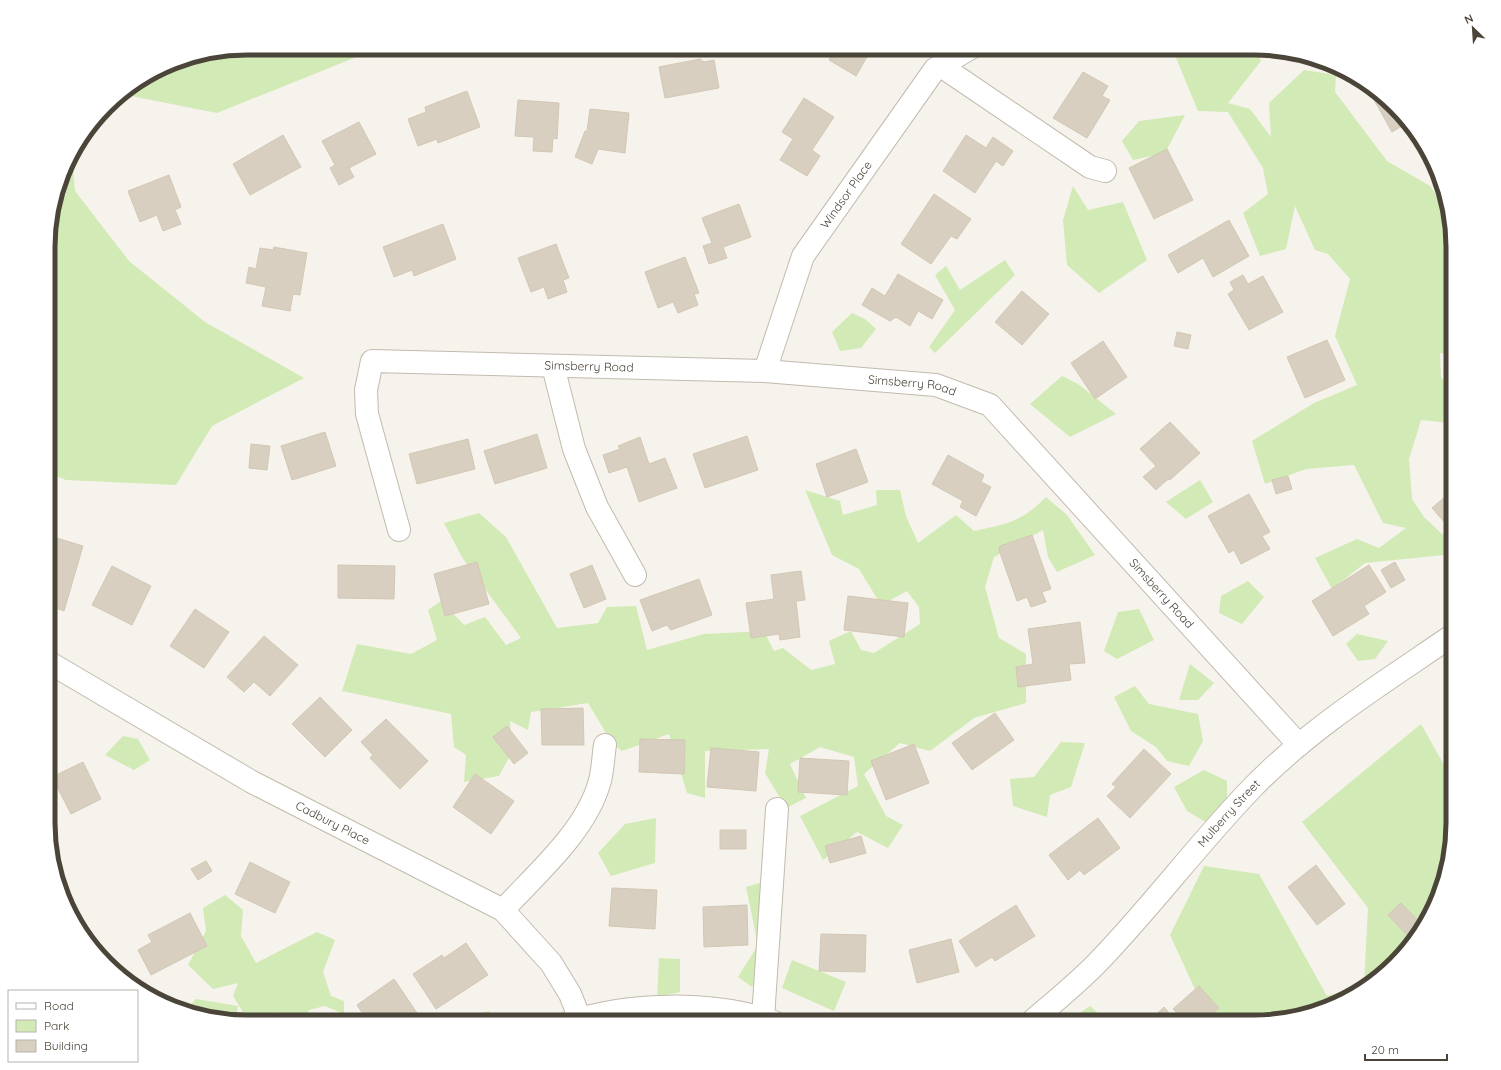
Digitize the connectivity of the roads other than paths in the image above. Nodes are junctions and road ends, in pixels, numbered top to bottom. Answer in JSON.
{"nodes":[{"id":1,"x":959,"y":55,"type":"edge"},
{"id":2,"x":941,"y":66,"type":"junction"},
{"id":3,"x":1105,"y":171,"type":"dead end"},
{"id":4,"x":552,"y":366,"type":"junction"},
{"id":5,"x":765,"y":371,"type":"junction"},
{"id":6,"x":399,"y":530,"type":"dead end"},
{"id":7,"x":635,"y":574,"type":"dead end"},
{"id":8,"x":1446,"y":640,"type":"edge"},
{"id":9,"x":55,"y":666,"type":"edge"},
{"id":10,"x":605,"y":744,"type":"dead end"},
{"id":11,"x":1299,"y":745,"type":"junction"},
{"id":12,"x":777,"y":808,"type":"dead end"},
{"id":13,"x":503,"y":910,"type":"junction"},
{"id":14,"x":574,"y":1015,"type":"edge"},
{"id":15,"x":601,"y":1015,"type":"edge"},
{"id":16,"x":746,"y":1015,"type":"edge"},
{"id":17,"x":768,"y":1015,"type":"edge"},
{"id":18,"x":1039,"y":1015,"type":"edge"}],
"edges":[{"from":1,"to":2,"type":"street","name":"Windsor Place"},
{"from":2,"to":3,"type":"street"},
{"from":2,"to":5,"type":"street","name":"Windsor Place"},
{"from":4,"to":5,"type":"street","name":"Simsberry Road"},
{"from":4,"to":6,"type":"street","name":"Simsberry Road"},
{"from":4,"to":7,"type":"street"},
{"from":5,"to":11,"type":"street","name":"Simsberry Road"},
{"from":8,"to":11,"type":"street","name":"Mulberry Street"},
{"from":9,"to":13,"type":"street","name":"Cadbury Place"},
{"from":10,"to":13,"type":"street"},
{"from":11,"to":18,"type":"street","name":"Mulberry Street"},
{"from":12,"to":17,"type":"street"},
{"from":13,"to":14,"type":"street","name":"Cadbury Place"},
{"from":15,"to":16,"type":"street"}]}
